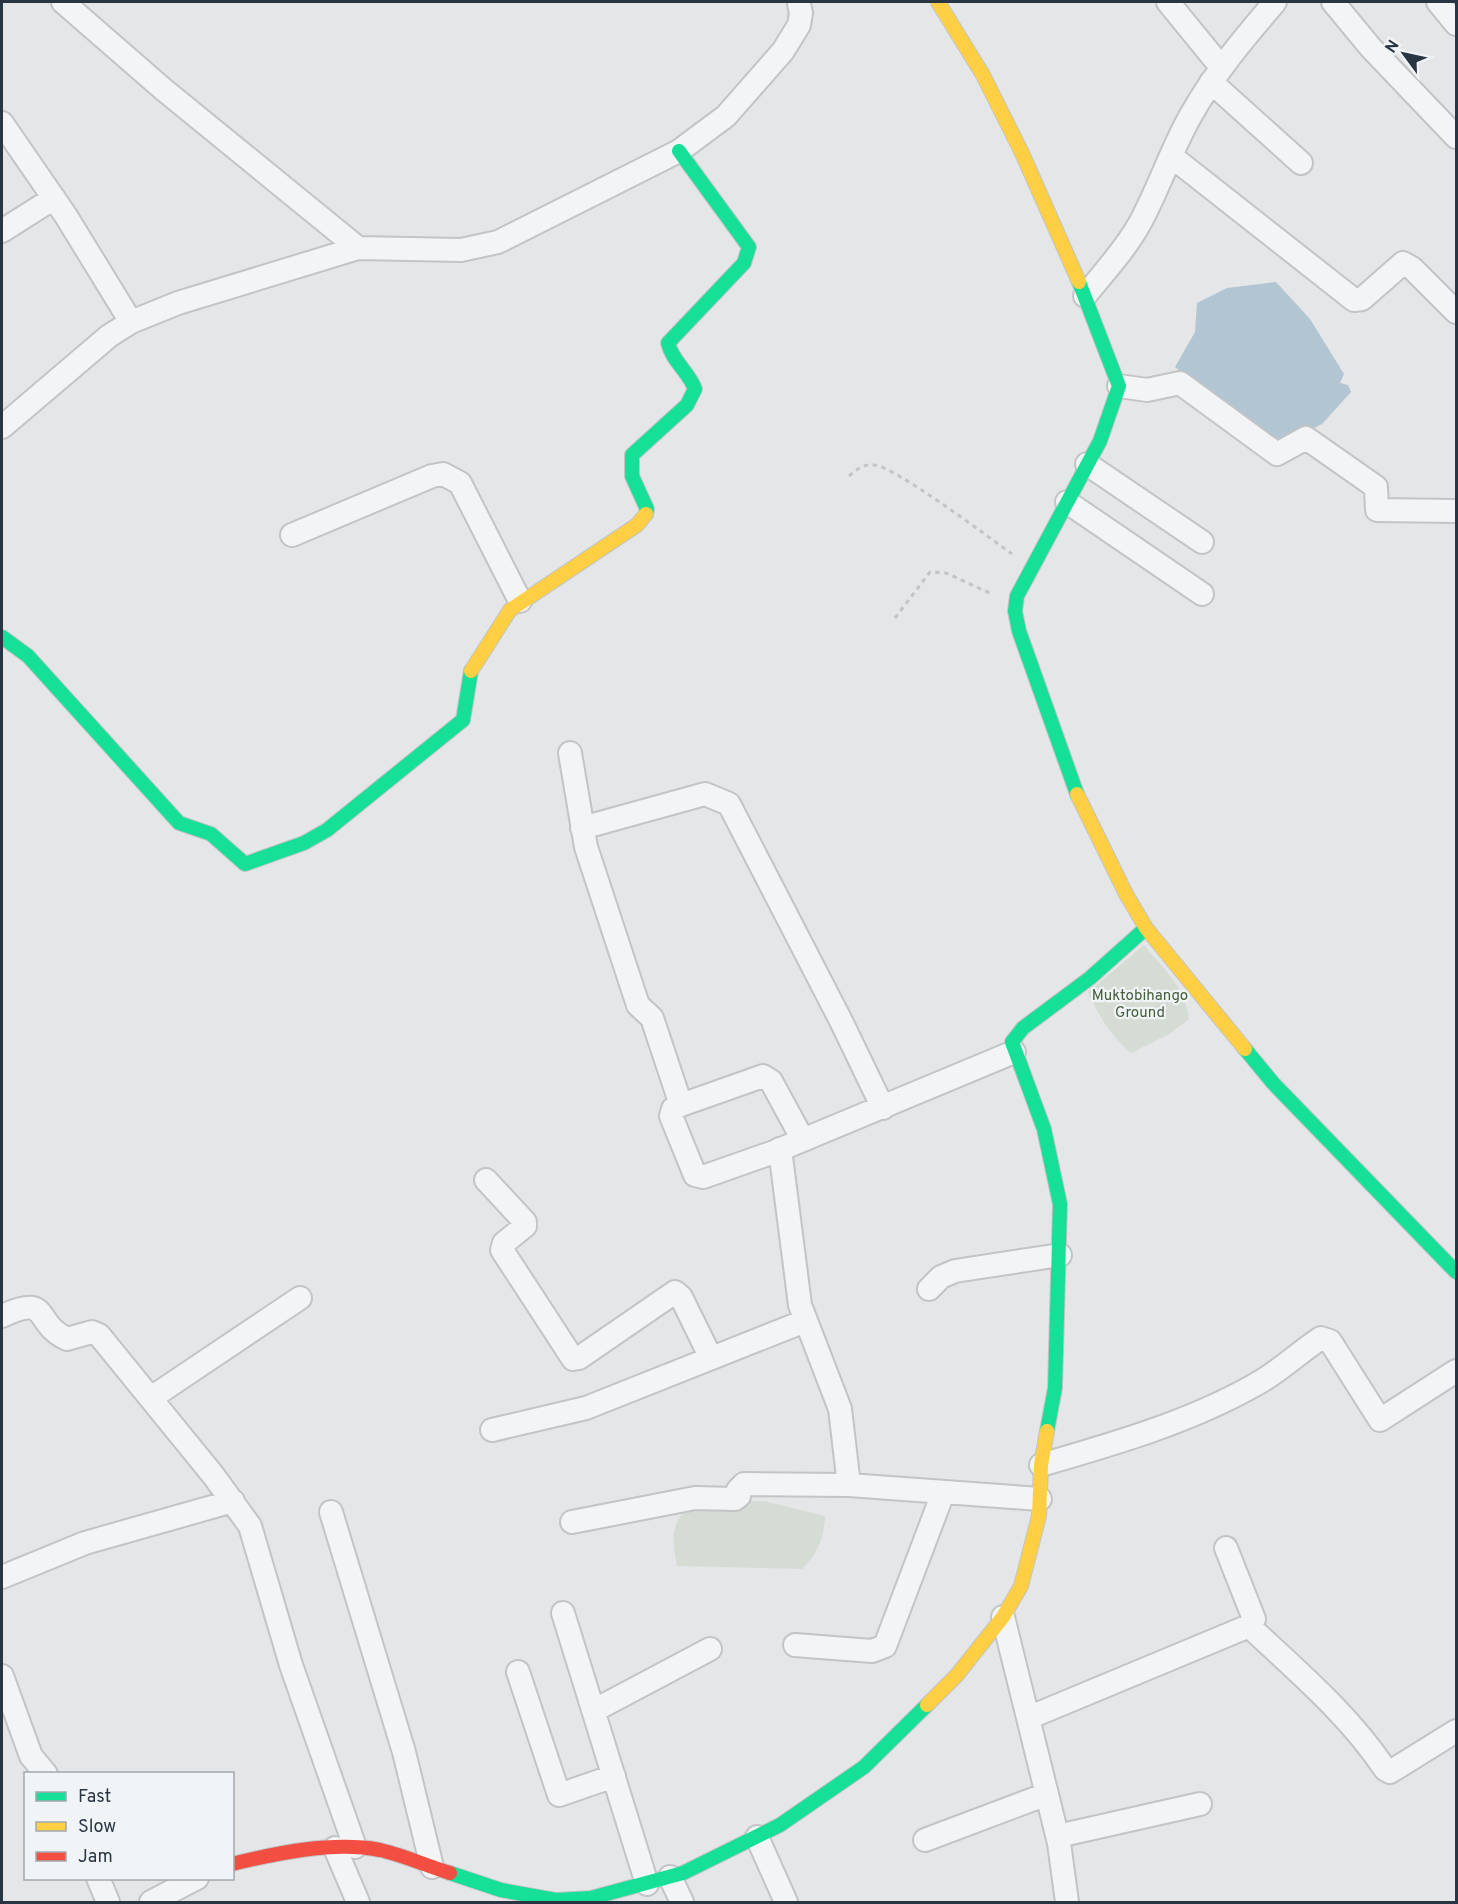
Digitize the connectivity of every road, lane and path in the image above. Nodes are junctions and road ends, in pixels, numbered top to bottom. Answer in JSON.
{"nodes":[{"id":1,"x":63,"y":2,"type":"edge"},
{"id":2,"x":798,"y":2,"type":"edge"},
{"id":3,"x":938,"y":2,"type":"edge"},
{"id":4,"x":1168,"y":2,"type":"edge"},
{"id":5,"x":1275,"y":2,"type":"edge"},
{"id":6,"x":1333,"y":2,"type":"edge"},
{"id":7,"x":1438,"y":2,"type":"edge"},
{"id":8,"x":1456,"y":24,"type":"edge"},
{"id":9,"x":1216,"y":75,"type":"junction"},
{"id":10,"x":2,"y":123,"type":"edge"},
{"id":11,"x":1456,"y":137,"type":"edge"},
{"id":12,"x":679,"y":151,"type":"junction"},
{"id":13,"x":1171,"y":156,"type":"junction"},
{"id":14,"x":1301,"y":163,"type":"dead end"},
{"id":15,"x":54,"y":198,"type":"junction"},
{"id":16,"x":2,"y":231,"type":"edge"},
{"id":17,"x":358,"y":248,"type":"junction"},
{"id":18,"x":1085,"y":296,"type":"junction"},
{"id":19,"x":1456,"y":312,"type":"edge"},
{"id":20,"x":131,"y":322,"type":"junction"},
{"id":21,"x":1119,"y":386,"type":"junction"},
{"id":22,"x":2,"y":427,"type":"edge"},
{"id":23,"x":1087,"y":464,"type":"junction"},
{"id":24,"x":849,"y":476,"type":"dead end"},
{"id":25,"x":1067,"y":501,"type":"junction"},
{"id":26,"x":1456,"y":511,"type":"edge"},
{"id":27,"x":292,"y":534,"type":"dead end"},
{"id":28,"x":1202,"y":542,"type":"dead end"},
{"id":29,"x":1031,"y":568,"type":"junction"},
{"id":30,"x":1202,"y":594,"type":"dead end"},
{"id":31,"x":520,"y":602,"type":"junction"},
{"id":32,"x":1015,"y":604,"type":"junction"},
{"id":33,"x":895,"y":618,"type":"dead end"},
{"id":34,"x":2,"y":637,"type":"edge"},
{"id":35,"x":570,"y":753,"type":"dead end"},
{"id":36,"x":582,"y":828,"type":"junction"},
{"id":37,"x":1146,"y":928,"type":"junction"},
{"id":38,"x":1014,"y":1053,"type":"junction"},
{"id":39,"x":681,"y":1106,"type":"junction"},
{"id":40,"x":883,"y":1108,"type":"junction"},
{"id":41,"x":803,"y":1140,"type":"junction"},
{"id":42,"x":780,"y":1149,"type":"junction"},
{"id":43,"x":486,"y":1180,"type":"dead end"},
{"id":44,"x":1060,"y":1255,"type":"junction"},
{"id":45,"x":1456,"y":1272,"type":"edge"},
{"id":46,"x":929,"y":1289,"type":"dead end"},
{"id":47,"x":300,"y":1298,"type":"dead end"},
{"id":48,"x":2,"y":1316,"type":"edge"},
{"id":49,"x":805,"y":1321,"type":"junction"},
{"id":50,"x":711,"y":1358,"type":"junction"},
{"id":51,"x":1456,"y":1371,"type":"edge"},
{"id":52,"x":151,"y":1398,"type":"junction"},
{"id":53,"x":492,"y":1430,"type":"dead end"},
{"id":54,"x":1041,"y":1465,"type":"junction"},
{"id":55,"x":849,"y":1485,"type":"junction"},
{"id":56,"x":943,"y":1492,"type":"junction"},
{"id":57,"x":1040,"y":1499,"type":"junction"},
{"id":58,"x":233,"y":1501,"type":"junction"},
{"id":59,"x":331,"y":1512,"type":"dead end"},
{"id":60,"x":572,"y":1522,"type":"dead end"},
{"id":61,"x":1226,"y":1548,"type":"dead end"},
{"id":62,"x":2,"y":1576,"type":"edge"},
{"id":63,"x":563,"y":1613,"type":"dead end"},
{"id":64,"x":1003,"y":1617,"type":"junction"},
{"id":65,"x":1249,"y":1626,"type":"junction"},
{"id":66,"x":795,"y":1645,"type":"dead end"},
{"id":67,"x":710,"y":1649,"type":"dead end"},
{"id":68,"x":518,"y":1672,"type":"dead end"},
{"id":69,"x":2,"y":1676,"type":"edge"},
{"id":70,"x":595,"y":1710,"type":"junction"},
{"id":71,"x":1028,"y":1719,"type":"junction"},
{"id":72,"x":1456,"y":1731,"type":"edge"},
{"id":73,"x":45,"y":1772,"type":"edge"},
{"id":74,"x":614,"y":1776,"type":"junction"},
{"id":75,"x":1047,"y":1794,"type":"junction"},
{"id":76,"x":1200,"y":1804,"type":"dead end"},
{"id":77,"x":1058,"y":1836,"type":"junction"},
{"id":78,"x":757,"y":1837,"type":"junction"},
{"id":79,"x":925,"y":1840,"type":"dead end"},
{"id":80,"x":345,"y":1848,"type":"junction"},
{"id":81,"x":234,"y":1864,"type":"edge"},
{"id":82,"x":432,"y":1867,"type":"junction"},
{"id":83,"x":670,"y":1877,"type":"junction"},
{"id":84,"x":99,"y":1880,"type":"edge"},
{"id":85,"x":193,"y":1880,"type":"edge"},
{"id":86,"x":647,"y":1884,"type":"junction"},
{"id":87,"x":108,"y":1902,"type":"edge"},
{"id":88,"x":151,"y":1902,"type":"edge"},
{"id":89,"x":358,"y":1902,"type":"edge"},
{"id":90,"x":682,"y":1902,"type":"edge"},
{"id":91,"x":786,"y":1902,"type":"edge"},
{"id":92,"x":1066,"y":1902,"type":"edge"}],
"edges":[{"from":1,"to":17,"type":"street"},
{"from":2,"to":12,"type":"street"},
{"from":3,"to":18,"type":"street"},
{"from":4,"to":9,"type":"street"},
{"from":5,"to":9,"type":"street"},
{"from":6,"to":11,"type":"street"},
{"from":7,"to":8,"type":"street"},
{"from":9,"to":13,"type":"street"},
{"from":9,"to":14,"type":"street"},
{"from":10,"to":15,"type":"street"},
{"from":12,"to":17,"type":"street"},
{"from":12,"to":31,"type":"street"},
{"from":13,"to":18,"type":"street"},
{"from":13,"to":19,"type":"street"},
{"from":15,"to":16,"type":"street"},
{"from":15,"to":20,"type":"street"},
{"from":17,"to":20,"type":"street"},
{"from":18,"to":21,"type":"street"},
{"from":20,"to":22,"type":"street"},
{"from":21,"to":23,"type":"street"},
{"from":21,"to":26,"type":"street"},
{"from":23,"to":25,"type":"street"},
{"from":23,"to":28,"type":"street"},
{"from":24,"to":29,"type":"path"},
{"from":25,"to":29,"type":"street"},
{"from":25,"to":30,"type":"street"},
{"from":27,"to":31,"type":"street"},
{"from":29,"to":32,"type":"street"},
{"from":31,"to":34,"type":"street"},
{"from":32,"to":33,"type":"path"},
{"from":32,"to":37,"type":"street"},
{"from":35,"to":36,"type":"street"},
{"from":36,"to":39,"type":"street"},
{"from":36,"to":40,"type":"street"},
{"from":37,"to":38,"type":"street"},
{"from":37,"to":45,"type":"street"},
{"from":38,"to":40,"type":"street"},
{"from":38,"to":44,"type":"street"},
{"from":39,"to":41,"type":"street"},
{"from":39,"to":42,"type":"street"},
{"from":40,"to":41,"type":"street"},
{"from":41,"to":42,"type":"street"},
{"from":42,"to":49,"type":"street"},
{"from":43,"to":50,"type":"street"},
{"from":44,"to":46,"type":"street"},
{"from":44,"to":54,"type":"street"},
{"from":47,"to":52,"type":"street"},
{"from":48,"to":52,"type":"street"},
{"from":49,"to":50,"type":"street"},
{"from":49,"to":55,"type":"street"},
{"from":50,"to":53,"type":"street"},
{"from":51,"to":54,"type":"street"},
{"from":52,"to":58,"type":"street"},
{"from":54,"to":57,"type":"street"},
{"from":55,"to":56,"type":"street"},
{"from":55,"to":60,"type":"street"},
{"from":56,"to":57,"type":"street"},
{"from":56,"to":66,"type":"street"},
{"from":57,"to":64,"type":"street"},
{"from":58,"to":62,"type":"street"},
{"from":58,"to":80,"type":"street"},
{"from":59,"to":82,"type":"street"},
{"from":61,"to":65,"type":"street"},
{"from":63,"to":70,"type":"street"},
{"from":64,"to":71,"type":"street"},
{"from":64,"to":78,"type":"street"},
{"from":65,"to":71,"type":"street"},
{"from":65,"to":72,"type":"street"},
{"from":67,"to":70,"type":"street"},
{"from":68,"to":74,"type":"street"},
{"from":69,"to":73,"type":"street"},
{"from":70,"to":74,"type":"street"},
{"from":71,"to":75,"type":"street"},
{"from":74,"to":86,"type":"street"},
{"from":75,"to":77,"type":"street"},
{"from":75,"to":79,"type":"street"},
{"from":76,"to":77,"type":"street"},
{"from":77,"to":92,"type":"street"},
{"from":78,"to":83,"type":"street"},
{"from":78,"to":91,"type":"street"},
{"from":80,"to":81,"type":"street"},
{"from":80,"to":82,"type":"street"},
{"from":80,"to":89,"type":"street"},
{"from":82,"to":86,"type":"street"},
{"from":83,"to":86,"type":"street"},
{"from":83,"to":90,"type":"street"},
{"from":84,"to":87,"type":"street"},
{"from":85,"to":88,"type":"street"}]}
